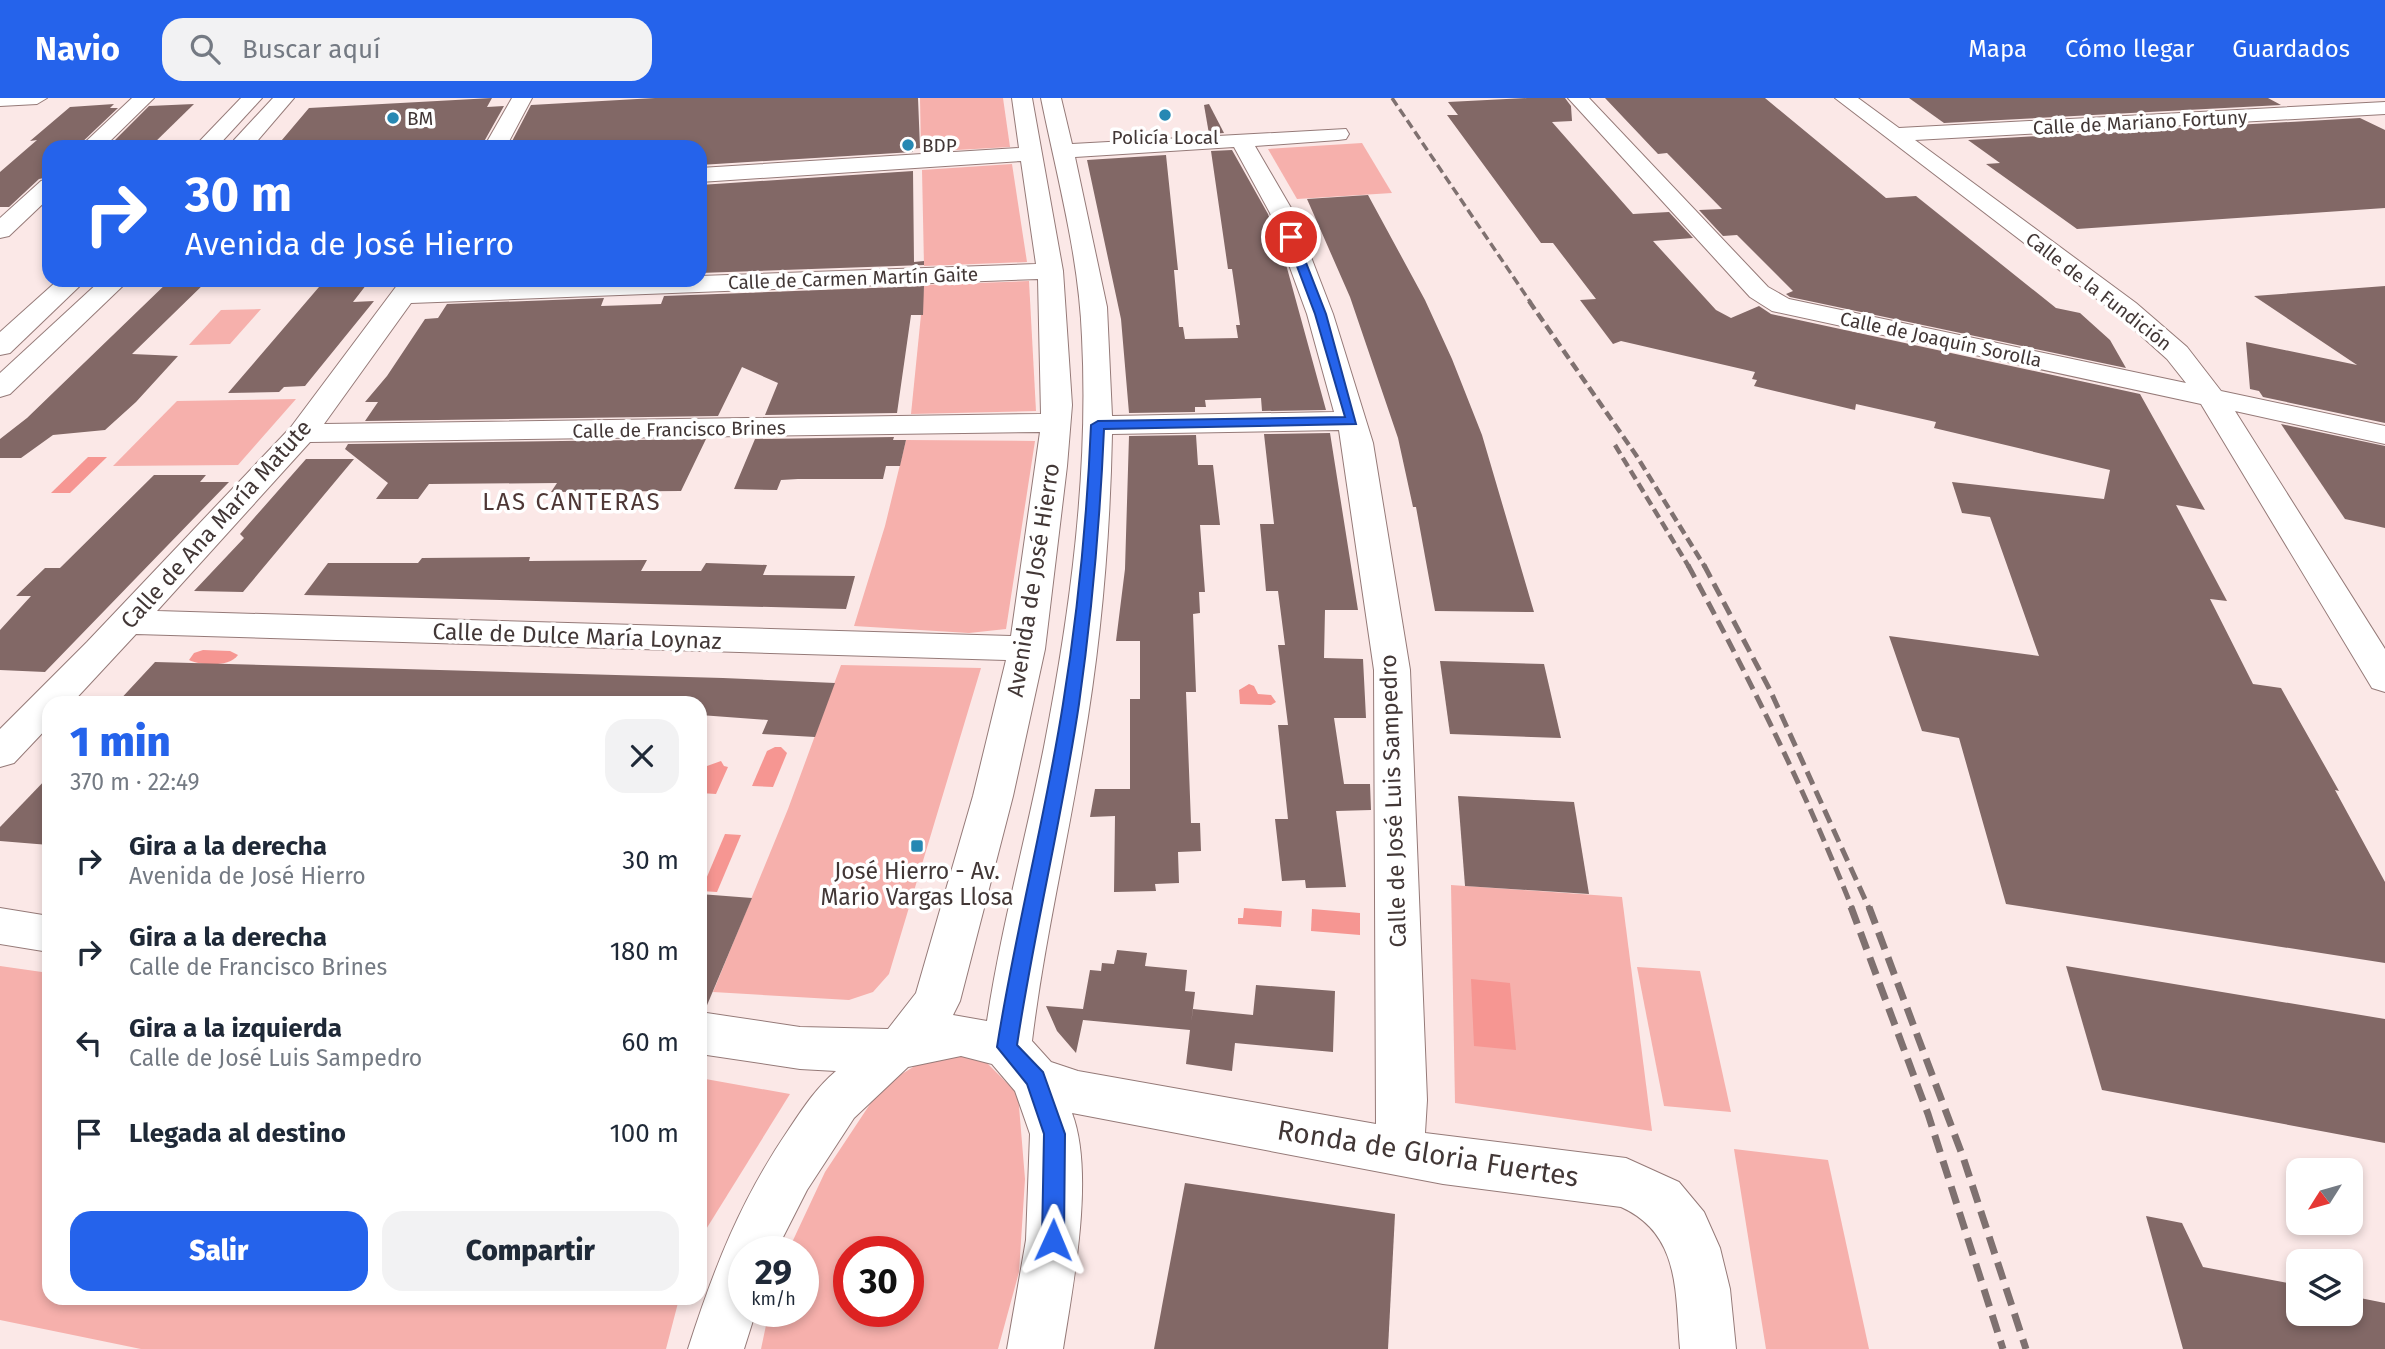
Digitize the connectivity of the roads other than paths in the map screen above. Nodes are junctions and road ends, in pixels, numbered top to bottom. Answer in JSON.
{"nodes":[{"id":1,"x":37,"y":98,"type":"edge"},
{"id":2,"x":144,"y":98,"type":"edge"},
{"id":3,"x":252,"y":98,"type":"edge"},
{"id":4,"x":284,"y":98,"type":"edge"},
{"id":5,"x":522,"y":98,"type":"edge"},
{"id":6,"x":1022,"y":98,"type":"edge"},
{"id":7,"x":1051,"y":98,"type":"edge"},
{"id":8,"x":1578,"y":98,"type":"edge"},
{"id":9,"x":1845,"y":98,"type":"edge"},
{"id":10,"x":0,"y":100,"type":"edge"},
{"id":11,"x":2381,"y":111,"type":"edge"},
{"id":12,"x":1339,"y":134,"type":"dead end"},
{"id":13,"x":1895,"y":135,"type":"junction"},
{"id":14,"x":99,"y":140,"type":"edge"},
{"id":15,"x":212,"y":140,"type":"edge"},
{"id":16,"x":247,"y":140,"type":"edge"},
{"id":17,"x":499,"y":140,"type":"edge"},
{"id":18,"x":1241,"y":140,"type":"junction"},
{"id":19,"x":1048,"y":153,"type":"junction"},
{"id":20,"x":707,"y":174,"type":"edge"},
{"id":21,"x":42,"y":192,"type":"edge"},
{"id":22,"x":0,"y":231,"type":"edge"},
{"id":23,"x":1050,"y":271,"type":"junction"},
{"id":24,"x":707,"y":280,"type":"edge"},
{"id":25,"x":66,"y":287,"type":"edge"},
{"id":26,"x":108,"y":287,"type":"edge"},
{"id":27,"x":409,"y":287,"type":"edge"},
{"id":28,"x":0,"y":347,"type":"edge"},
{"id":29,"x":0,"y":388,"type":"edge"},
{"id":30,"x":2211,"y":397,"type":"junction"},
{"id":31,"x":1352,"y":421,"type":"junction"},
{"id":32,"x":1056,"y":423,"type":"junction"},
{"id":33,"x":1098,"y":425,"type":"junction"},
{"id":34,"x":302,"y":433,"type":"junction"},
{"id":35,"x":2385,"y":435,"type":"edge"},
{"id":36,"x":127,"y":622,"type":"junction"},
{"id":37,"x":1027,"y":649,"type":"junction"},
{"id":38,"x":2385,"y":679,"type":"edge"},
{"id":39,"x":55,"y":696,"type":"edge"},
{"id":40,"x":42,"y":710,"type":"edge"},
{"id":41,"x":0,"y":753,"type":"edge"},
{"id":42,"x":0,"y":926,"type":"edge"},
{"id":43,"x":42,"y":932,"type":"edge"},
{"id":44,"x":707,"y":1034,"type":"edge"},
{"id":45,"x":898,"y":1048,"type":"junction"},
{"id":46,"x":1021,"y":1063,"type":"junction"},
{"id":47,"x":1399,"y":1152,"type":"junction"},
{"id":48,"x":756,"y":1236,"type":"edge"},
{"id":49,"x":728,"y":1311,"type":"edge"},
{"id":50,"x":716,"y":1349,"type":"edge"},
{"id":51,"x":1035,"y":1349,"type":"edge"},
{"id":52,"x":1708,"y":1349,"type":"edge"}],
"edges":[{"from":1,"to":10,"type":"street"},
{"from":2,"to":14,"type":"street"},
{"from":3,"to":15,"type":"street"},
{"from":4,"to":16,"type":"street"},
{"from":5,"to":17,"type":"street"},
{"from":6,"to":19,"type":"street","name":"Avenida de José Hierro"},
{"from":7,"to":19,"type":"street","name":"Avenida de José Hierro"},
{"from":8,"to":30,"type":"street","name":"Calle de Joaquín Sorolla"},
{"from":9,"to":13,"type":"street","name":"Calle de la Fundición"},
{"from":11,"to":13,"type":"street","name":"Calle de Mariano Fortuny"},
{"from":12,"to":18,"type":"street"},
{"from":13,"to":30,"type":"street","name":"Calle de la Fundición"},
{"from":18,"to":19,"type":"street"},
{"from":18,"to":31,"type":"street","name":"Calle de José Luis Sampedro"},
{"from":19,"to":20,"type":"street"},
{"from":19,"to":23,"type":"street","name":"Avenida de José Hierro"},
{"from":19,"to":33,"type":"street","name":"Avenida de José Hierro"},
{"from":21,"to":22,"type":"street"},
{"from":23,"to":24,"type":"street","name":"Calle de Carmen Martín Gaite"},
{"from":23,"to":32,"type":"street","name":"Avenida de José Hierro"},
{"from":25,"to":28,"type":"street"},
{"from":26,"to":29,"type":"street"},
{"from":27,"to":34,"type":"street","name":"Calle de Ana María Matute"},
{"from":30,"to":35,"type":"street","name":"Calle de Joaquín Sorolla"},
{"from":30,"to":38,"type":"street","name":"Calle de la Fundición"},
{"from":31,"to":33,"type":"street"},
{"from":31,"to":47,"type":"street","name":"Calle de José Luis Sampedro"},
{"from":32,"to":34,"type":"street","name":"Calle de Francisco Brines"},
{"from":32,"to":37,"type":"street","name":"Avenida de José Hierro"},
{"from":33,"to":46,"type":"street","name":"Avenida de José Hierro"},
{"from":34,"to":36,"type":"street","name":"Calle de Ana María Matute"},
{"from":36,"to":37,"type":"street","name":"Calle de Dulce María Loynaz"},
{"from":36,"to":39,"type":"street","name":"Calle de Ana María Matute"},
{"from":37,"to":45,"type":"street","name":"Avenida de José Hierro"},
{"from":40,"to":41,"type":"street","name":"Calle de Ana María Matute"},
{"from":42,"to":43,"type":"street"},
{"from":44,"to":45,"type":"street","name":"Ronda de Gloria Fuertes"},
{"from":45,"to":46,"type":"street","name":"Ronda de Gloria Fuertes"},
{"from":45,"to":48,"type":"street","name":"Avenida de José Hierro"},
{"from":46,"to":47,"type":"street","name":"Ronda de Gloria Fuertes"},
{"from":46,"to":51,"type":"street"},
{"from":47,"to":52,"type":"street","name":"Ronda de Gloria Fuertes"},
{"from":49,"to":50,"type":"street"}]}
